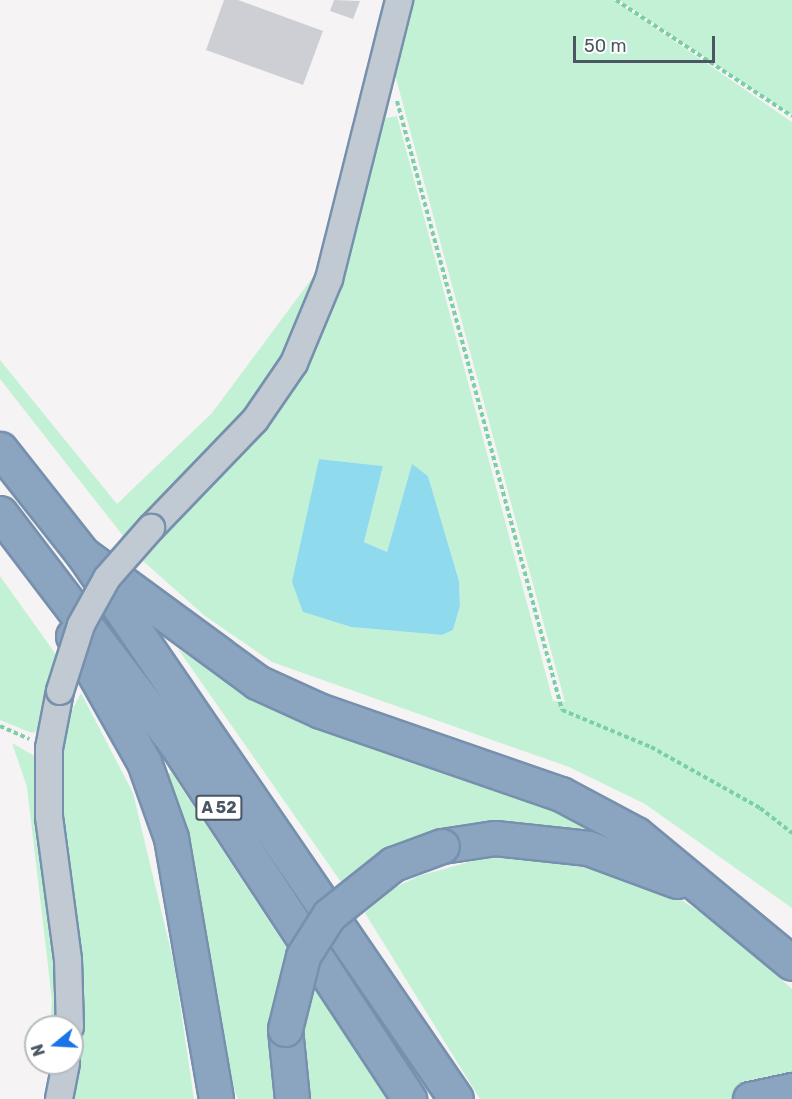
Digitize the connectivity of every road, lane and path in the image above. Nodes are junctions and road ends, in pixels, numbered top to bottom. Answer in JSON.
{"nodes":[{"id":1,"x":399,"y":0,"type":"edge"},
{"id":2,"x":616,"y":0,"type":"edge"},
{"id":3,"x":385,"y":60,"type":"junction"},
{"id":4,"x":792,"y":116,"type":"edge"},
{"id":5,"x":0,"y":449,"type":"edge"},
{"id":6,"x":6,"y":521,"type":"edge"},
{"id":7,"x":83,"y":554,"type":"junction"},
{"id":8,"x":0,"y":726,"type":"edge"},
{"id":9,"x":49,"y":748,"type":"junction"},
{"id":10,"x":792,"y":833,"type":"edge"},
{"id":11,"x":722,"y":902,"type":"junction"},
{"id":12,"x":792,"y":963,"type":"edge"},
{"id":13,"x":205,"y":1013,"type":"junction"},
{"id":14,"x":70,"y":1015,"type":"edge"},
{"id":15,"x":64,"y":1075,"type":"edge"},
{"id":16,"x":792,"y":1089,"type":"edge"},
{"id":17,"x":59,"y":1099,"type":"edge"},
{"id":18,"x":216,"y":1099,"type":"edge"},
{"id":19,"x":228,"y":1099,"type":"edge"},
{"id":20,"x":292,"y":1099,"type":"edge"},
{"id":21,"x":409,"y":1099,"type":"edge"},
{"id":22,"x":456,"y":1099,"type":"edge"},
{"id":23,"x":750,"y":1099,"type":"edge"}],
"edges":[{"from":1,"to":3,"type":"street"},
{"from":2,"to":4,"type":"path"},
{"from":3,"to":9,"type":"street","bridge":true},
{"from":3,"to":10,"type":"path"},
{"from":5,"to":7,"type":"highway","number":"A 52"},
{"from":6,"to":13,"type":"highway"},
{"from":6,"to":21,"type":"highway","number":"A 52"},
{"from":7,"to":11,"type":"highway"},
{"from":7,"to":22,"type":"highway","number":"A 52"},
{"from":8,"to":9,"type":"path"},
{"from":9,"to":14,"type":"street"},
{"from":11,"to":12,"type":"highway"},
{"from":11,"to":20,"type":"highway","bridge":true},
{"from":13,"to":18,"type":"highway"},
{"from":13,"to":19,"type":"highway"},
{"from":15,"to":17,"type":"street"},
{"from":16,"to":23,"type":"highway"}]}
